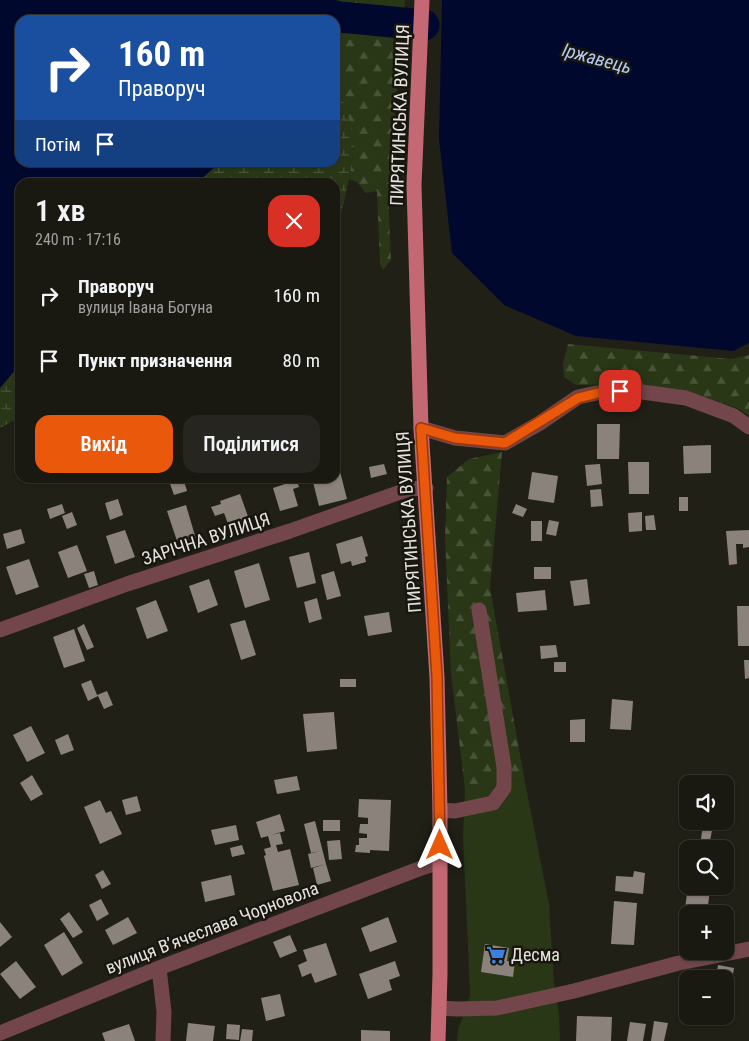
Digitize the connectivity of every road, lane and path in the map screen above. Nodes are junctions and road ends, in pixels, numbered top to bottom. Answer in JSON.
{"nodes":[{"id":1,"x":422,"y":0,"type":"edge"},
{"id":2,"x":749,"y":427,"type":"edge"},
{"id":3,"x":421,"y":428,"type":"junction"},
{"id":4,"x":426,"y":488,"type":"junction"},
{"id":5,"x":479,"y":610,"type":"dead end"},
{"id":6,"x":0,"y":630,"type":"edge"},
{"id":7,"x":440,"y":810,"type":"junction"},
{"id":8,"x":440,"y":862,"type":"junction"},
{"id":9,"x":749,"y":948,"type":"edge"},
{"id":10,"x":159,"y":968,"type":"junction"},
{"id":11,"x":439,"y":1008,"type":"junction"},
{"id":12,"x":0,"y":1033,"type":"edge"},
{"id":13,"x":163,"y":1041,"type":"edge"},
{"id":14,"x":438,"y":1041,"type":"edge"}],
"edges":[{"from":1,"to":3,"type":"main road","name":"ПИРЯТИНСЬКА ВУЛИЦЯ"},
{"from":2,"to":3,"type":"street"},
{"from":3,"to":4,"type":"main road","name":"ПИРЯТИНСЬКА ВУЛИЦЯ"},
{"from":4,"to":6,"type":"street","name":"ЗАРІЧНА ВУЛИЦЯ"},
{"from":4,"to":7,"type":"main road","name":"ПИРЯТИНСЬКА ВУЛИЦЯ"},
{"from":5,"to":7,"type":"street"},
{"from":7,"to":8,"type":"main road","name":"ПИРЯТИНСЬКА ВУЛИЦЯ"},
{"from":8,"to":10,"type":"street","name":"вулиця Вʼячеслава Чорновола"},
{"from":8,"to":11,"type":"main road","name":"ПИРЯТИНСЬКА ВУЛИЦЯ"},
{"from":9,"to":11,"type":"street"},
{"from":10,"to":12,"type":"street","name":"вулиця Вʼячеслава Чорновола"},
{"from":10,"to":13,"type":"street"},
{"from":11,"to":14,"type":"main road","name":"ПИРЯТИНСЬКА ВУЛИЦЯ"}]}
